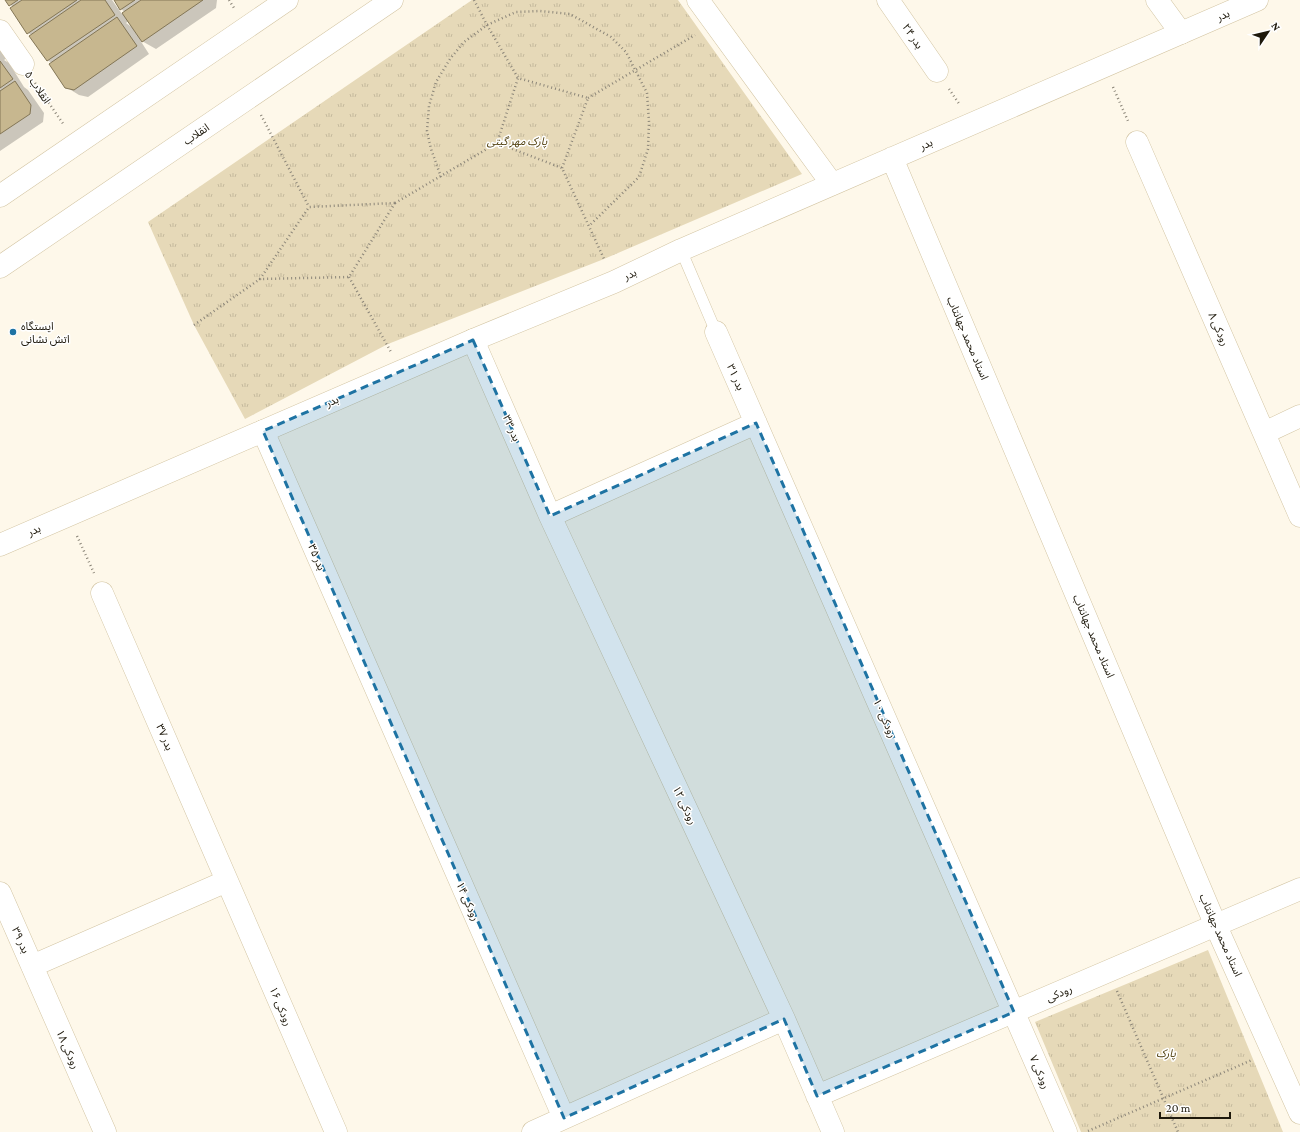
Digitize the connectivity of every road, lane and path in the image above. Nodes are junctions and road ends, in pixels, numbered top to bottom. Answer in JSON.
{"nodes":[{"id":1,"x":287,"y":0,"type":"edge"},
{"id":2,"x":392,"y":0,"type":"edge"},
{"id":3,"x":474,"y":0,"type":"edge"},
{"id":4,"x":698,"y":0,"type":"edge"},
{"id":5,"x":888,"y":0,"type":"edge"},
{"id":6,"x":1157,"y":0,"type":"edge"},
{"id":7,"x":1258,"y":0,"type":"edge"},
{"id":8,"x":715,"y":24,"type":"junction"},
{"id":9,"x":487,"y":25,"type":"junction"},
{"id":10,"x":0,"y":31,"type":"edge"},
{"id":11,"x":1181,"y":33,"type":"junction"},
{"id":12,"x":23,"y":64,"type":"joint"},
{"id":13,"x":1104,"y":66,"type":"junction"},
{"id":14,"x":637,"y":70,"type":"junction"},
{"id":15,"x":937,"y":71,"type":"joint"},
{"id":16,"x":518,"y":78,"type":"junction"},
{"id":17,"x":252,"y":96,"type":"junction"},
{"id":18,"x":588,"y":98,"type":"junction"},
{"id":19,"x":972,"y":124,"type":"junction"},
{"id":20,"x":1137,"y":142,"type":"joint"},
{"id":21,"x":497,"y":143,"type":"junction"},
{"id":22,"x":77,"y":144,"type":"junction"},
{"id":23,"x":892,"y":158,"type":"junction"},
{"id":24,"x":562,"y":168,"type":"junction"},
{"id":25,"x":441,"y":176,"type":"junction"},
{"id":26,"x":832,"y":184,"type":"junction"},
{"id":27,"x":0,"y":196,"type":"edge"},
{"id":28,"x":395,"y":202,"type":"junction"},
{"id":29,"x":309,"y":207,"type":"junction"},
{"id":30,"x":590,"y":226,"type":"junction"},
{"id":31,"x":681,"y":250,"type":"junction"},
{"id":32,"x":0,"y":267,"type":"edge"},
{"id":33,"x":349,"y":277,"type":"junction"},
{"id":34,"x":260,"y":279,"type":"junction"},
{"id":35,"x":614,"y":282,"type":"junction"},
{"id":36,"x":194,"y":325,"type":"dead end"},
{"id":37,"x":716,"y":332,"type":"joint"},
{"id":38,"x":473,"y":340,"type":"junction"},
{"id":39,"x":400,"y":372,"type":"junction"},
{"id":40,"x":1300,"y":416,"type":"edge"},
{"id":41,"x":756,"y":423,"type":"junction"},
{"id":42,"x":263,"y":431,"type":"junction"},
{"id":43,"x":1264,"y":433,"type":"junction"},
{"id":44,"x":68,"y":515,"type":"junction"},
{"id":45,"x":550,"y":516,"type":"junction"},
{"id":46,"x":1300,"y":516,"type":"edge"},
{"id":47,"x":0,"y":545,"type":"edge"},
{"id":48,"x":102,"y":593,"type":"joint"},
{"id":49,"x":372,"y":684,"type":"joint"},
{"id":50,"x":227,"y":881,"type":"junction"},
{"id":51,"x":1300,"y":889,"type":"edge"},
{"id":52,"x":0,"y":893,"type":"edge"},
{"id":53,"x":1216,"y":926,"type":"junction"},
{"id":54,"x":32,"y":966,"type":"junction"},
{"id":55,"x":1109,"y":972,"type":"junction"},
{"id":56,"x":1014,"y":1012,"type":"junction"},
{"id":57,"x":784,"y":1019,"type":"junction"},
{"id":58,"x":1272,"y":1052,"type":"junction"},
{"id":59,"x":817,"y":1096,"type":"junction"},
{"id":60,"x":1163,"y":1098,"type":"junction"},
{"id":61,"x":1300,"y":1113,"type":"edge"},
{"id":62,"x":564,"y":1118,"type":"junction"},
{"id":63,"x":104,"y":1132,"type":"edge"},
{"id":64,"x":336,"y":1132,"type":"edge"},
{"id":65,"x":532,"y":1132,"type":"edge"},
{"id":66,"x":833,"y":1132,"type":"edge"},
{"id":67,"x":1066,"y":1132,"type":"edge"},
{"id":68,"x":1086,"y":1132,"type":"edge"},
{"id":69,"x":1178,"y":1132,"type":"edge"}],
"edges":[{"from":1,"to":22,"type":"street"},
{"from":2,"to":17,"type":"street","name":"انقلاب"},
{"from":3,"to":9,"type":"path"},
{"from":4,"to":8,"type":"street"},
{"from":5,"to":15,"type":"street","name":"بدر ۲۴"},
{"from":6,"to":11,"type":"street"},
{"from":7,"to":11,"type":"street","name":"بدر"},
{"from":8,"to":14,"type":"path"},
{"from":8,"to":26,"type":"street"},
{"from":9,"to":14,"type":"path"},
{"from":9,"to":16,"type":"path"},
{"from":9,"to":25,"type":"path"},
{"from":10,"to":12,"type":"street","name":"انقلاب ۵"},
{"from":11,"to":13,"type":"street","name":"بدر"},
{"from":12,"to":22,"type":"path","name":"انقلاب ۵"},
{"from":13,"to":19,"type":"street","name":"بدر"},
{"from":13,"to":20,"type":"path"},
{"from":14,"to":18,"type":"path"},
{"from":14,"to":30,"type":"path"},
{"from":15,"to":19,"type":"path"},
{"from":16,"to":18,"type":"path"},
{"from":16,"to":21,"type":"path"},
{"from":17,"to":29,"type":"path"},
{"from":17,"to":32,"type":"street","name":"انقلاب"},
{"from":18,"to":24,"type":"path"},
{"from":19,"to":23,"type":"street","name":"بدر"},
{"from":20,"to":43,"type":"street","name":"رودکی ۸"},
{"from":21,"to":24,"type":"path"},
{"from":21,"to":25,"type":"path"},
{"from":22,"to":27,"type":"street"},
{"from":23,"to":26,"type":"street","name":"بدر"},
{"from":23,"to":53,"type":"street","name":"استاد محمد جهانتاب"},
{"from":24,"to":30,"type":"path"},
{"from":25,"to":28,"type":"path"},
{"from":26,"to":31,"type":"street","name":"بدر"},
{"from":28,"to":29,"type":"path"},
{"from":28,"to":33,"type":"path"},
{"from":29,"to":34,"type":"path"},
{"from":30,"to":35,"type":"path"},
{"from":31,"to":35,"type":"street","name":"بدر"},
{"from":31,"to":37,"type":"lane"},
{"from":33,"to":34,"type":"path"},
{"from":33,"to":39,"type":"path"},
{"from":34,"to":36,"type":"path"},
{"from":35,"to":38,"type":"street","name":"بدر"},
{"from":37,"to":41,"type":"street","name":"بدر ۳۱"},
{"from":38,"to":39,"type":"street","name":"بدر"},
{"from":38,"to":45,"type":"street","name":"بدر ۳۳"},
{"from":39,"to":42,"type":"street","name":"بدر"},
{"from":40,"to":43,"type":"street"},
{"from":41,"to":45,"type":"street"},
{"from":41,"to":56,"type":"street","name":"رودکی ۱۰"},
{"from":42,"to":44,"type":"street","name":"بدر"},
{"from":42,"to":49,"type":"street","name":"بدر ۳۵"},
{"from":43,"to":46,"type":"street","name":"رودکی ۸"},
{"from":44,"to":47,"type":"street","name":"بدر"},
{"from":44,"to":48,"type":"path"},
{"from":45,"to":57,"type":"street","name":"رودکی ۱۲"},
{"from":48,"to":50,"type":"street","name":"بدر ۳۷"},
{"from":49,"to":62,"type":"street","name":"رودکی ۱۴"},
{"from":50,"to":54,"type":"street"},
{"from":50,"to":64,"type":"street","name":"رودکی ۱۶"},
{"from":51,"to":53,"type":"street","name":"رودکی"},
{"from":52,"to":54,"type":"street","name":"بدر ۳۹"},
{"from":53,"to":55,"type":"street","name":"رودکی"},
{"from":53,"to":58,"type":"street","name":"استاد محمد جهانتاب"},
{"from":54,"to":63,"type":"street","name":"رودکی ۱۸"},
{"from":55,"to":56,"type":"street","name":"رودکی"},
{"from":55,"to":60,"type":"path"},
{"from":56,"to":59,"type":"street","name":"رودکی"},
{"from":56,"to":67,"type":"street","name":"رودکی ۷"},
{"from":57,"to":59,"type":"street","name":"رودکی ۱۲"},
{"from":57,"to":62,"type":"street"},
{"from":58,"to":60,"type":"path"},
{"from":58,"to":61,"type":"street","name":"استاد محمد جهانتاب"},
{"from":59,"to":66,"type":"street","name":"رودکی ۱۲"},
{"from":60,"to":68,"type":"path"},
{"from":60,"to":69,"type":"path"},
{"from":62,"to":65,"type":"street"}]}
